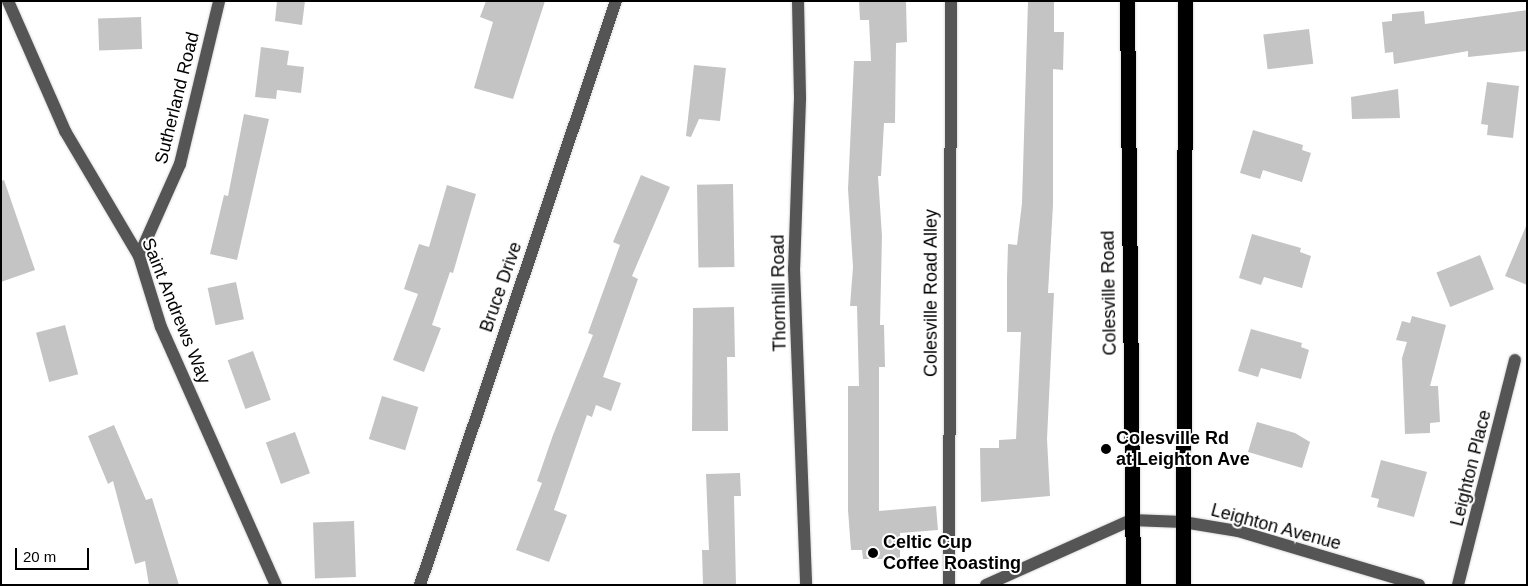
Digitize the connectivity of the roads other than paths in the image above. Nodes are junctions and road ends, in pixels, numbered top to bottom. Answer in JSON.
{"nodes":[{"id":1,"x":8,"y":1,"type":"edge"},
{"id":2,"x":219,"y":1,"type":"edge"},
{"id":3,"x":616,"y":1,"type":"edge"},
{"id":4,"x":798,"y":1,"type":"edge"},
{"id":5,"x":951,"y":1,"type":"edge"},
{"id":6,"x":1185,"y":1,"type":"edge"},
{"id":7,"x":1130,"y":2,"type":"edge"},
{"id":8,"x":139,"y":256,"type":"junction"},
{"id":9,"x":1515,"y":360,"type":"dead end"},
{"id":10,"x":1131,"y":520,"type":"junction"},
{"id":11,"x":1183,"y":522,"type":"junction"},
{"id":12,"x":276,"y":585,"type":"edge"},
{"id":13,"x":420,"y":585,"type":"edge"},
{"id":14,"x":806,"y":585,"type":"edge"},
{"id":15,"x":949,"y":585,"type":"edge"},
{"id":16,"x":986,"y":585,"type":"edge"},
{"id":17,"x":1133,"y":585,"type":"edge"},
{"id":18,"x":1183,"y":585,"type":"edge"},
{"id":19,"x":1419,"y":585,"type":"edge"},
{"id":20,"x":1458,"y":585,"type":"edge"}],
"edges":[{"from":1,"to":8,"type":"street","name":"Saint Andrews Way"},
{"from":2,"to":8,"type":"street","name":"Sutherland Road"},
{"from":3,"to":13,"type":"street","name":"Bruce Drive"},
{"from":4,"to":14,"type":"street","name":"Thornhill Road"},
{"from":5,"to":15,"type":"street","name":"Colesville Road Alley"},
{"from":6,"to":11,"type":"highway"},
{"from":7,"to":10,"type":"highway","name":"Colesville Road"},
{"from":8,"to":12,"type":"street","name":"Saint Andrews Way"},
{"from":9,"to":20,"type":"street","name":"Leighton Place"},
{"from":10,"to":11,"type":"street","name":"Leighton Avenue"},
{"from":10,"to":16,"type":"street","name":"Leighton Avenue"},
{"from":10,"to":17,"type":"highway","name":"Colesville Road"},
{"from":11,"to":18,"type":"highway"},
{"from":11,"to":19,"type":"street","name":"Leighton Avenue"}]}
